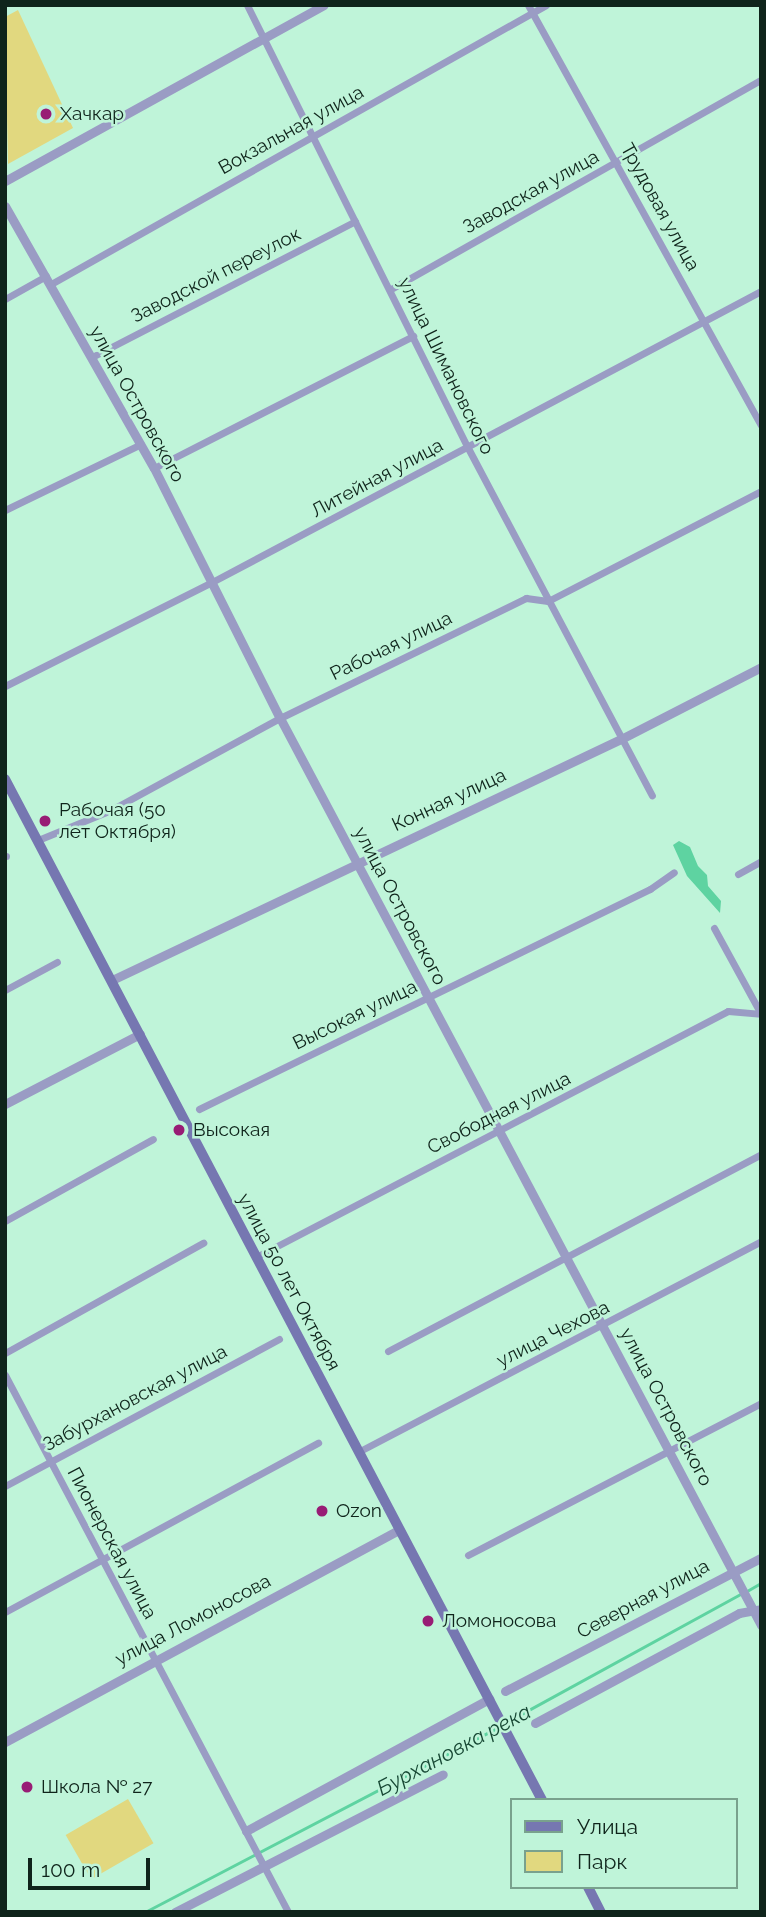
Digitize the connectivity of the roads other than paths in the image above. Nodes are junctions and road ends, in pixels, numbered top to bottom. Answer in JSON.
{"nodes":[{"id":1,"x":247,"y":5,"type":"edge"},
{"id":2,"x":324,"y":5,"type":"edge"},
{"id":3,"x":546,"y":5,"type":"edge"},
{"id":4,"x":530,"y":9,"type":"edge"},
{"id":5,"x":263,"y":38,"type":"junction"},
{"id":6,"x":761,"y":80,"type":"edge"},
{"id":7,"x":312,"y":136,"type":"junction"},
{"id":8,"x":618,"y":161,"type":"junction"},
{"id":9,"x":5,"y":181,"type":"edge"},
{"id":10,"x":5,"y":206,"type":"edge"},
{"id":11,"x":355,"y":221,"type":"junction"},
{"id":12,"x":49,"y":280,"type":"junction"},
{"id":13,"x":390,"y":289,"type":"junction"},
{"id":14,"x":761,"y":291,"type":"edge"},
{"id":15,"x":5,"y":299,"type":"edge"},
{"id":16,"x":705,"y":322,"type":"junction"},
{"id":17,"x":413,"y":335,"type":"junction"},
{"id":18,"x":92,"y":357,"type":"junction"},
{"id":19,"x":761,"y":425,"type":"edge"},
{"id":20,"x":141,"y":444,"type":"junction"},
{"id":21,"x":468,"y":447,"type":"junction"},
{"id":22,"x":154,"y":468,"type":"junction"},
{"id":23,"x":761,"y":491,"type":"edge"},
{"id":24,"x":5,"y":510,"type":"edge"},
{"id":25,"x":212,"y":582,"type":"junction"},
{"id":26,"x":548,"y":601,"type":"junction"},
{"id":27,"x":761,"y":667,"type":"edge"},
{"id":28,"x":5,"y":686,"type":"edge"},
{"id":29,"x":280,"y":718,"type":"junction"},
{"id":30,"x":623,"y":738,"type":"junction"},
{"id":31,"x":5,"y":779,"type":"edge"},
{"id":32,"x":652,"y":796,"type":"dead end"},
{"id":33,"x":38,"y":840,"type":"junction"},
{"id":34,"x":761,"y":861,"type":"edge"},
{"id":35,"x":357,"y":862,"type":"junction"},
{"id":36,"x":674,"y":872,"type":"dead end"},
{"id":37,"x":738,"y":874,"type":"dead end"},
{"id":38,"x":714,"y":928,"type":"dead end"},
{"id":39,"x":57,"y":962,"type":"dead end"},
{"id":40,"x":112,"y":980,"type":"junction"},
{"id":41,"x":5,"y":990,"type":"edge"},
{"id":42,"x":428,"y":996,"type":"junction"},
{"id":43,"x":761,"y":1014,"type":"edge"},
{"id":44,"x":141,"y":1034,"type":"junction"},
{"id":45,"x":5,"y":1104,"type":"edge"},
{"id":46,"x":199,"y":1109,"type":"dead end"},
{"id":47,"x":498,"y":1132,"type":"junction"},
{"id":48,"x":153,"y":1139,"type":"dead end"},
{"id":49,"x":761,"y":1154,"type":"edge"},
{"id":50,"x":5,"y":1221,"type":"edge"},
{"id":51,"x":761,"y":1241,"type":"edge"},
{"id":52,"x":203,"y":1244,"type":"dead end"},
{"id":53,"x":256,"y":1257,"type":"junction"},
{"id":54,"x":565,"y":1258,"type":"junction"},
{"id":55,"x":603,"y":1326,"type":"junction"},
{"id":56,"x":279,"y":1339,"type":"dead end"},
{"id":57,"x":388,"y":1351,"type":"dead end"},
{"id":58,"x":5,"y":1353,"type":"edge"},
{"id":59,"x":5,"y":1375,"type":"edge"},
{"id":60,"x":761,"y":1404,"type":"edge"},
{"id":61,"x":318,"y":1443,"type":"dead end"},
{"id":62,"x":669,"y":1451,"type":"junction"},
{"id":63,"x":358,"y":1452,"type":"junction"},
{"id":64,"x":51,"y":1461,"type":"junction"},
{"id":65,"x":5,"y":1486,"type":"edge"},
{"id":66,"x":398,"y":1530,"type":"junction"},
{"id":67,"x":468,"y":1555,"type":"dead end"},
{"id":68,"x":102,"y":1558,"type":"junction"},
{"id":69,"x":761,"y":1558,"type":"edge"},
{"id":70,"x":733,"y":1572,"type":"junction"},
{"id":71,"x":755,"y":1609,"type":"edge"},
{"id":72,"x":5,"y":1612,"type":"edge"},
{"id":73,"x":761,"y":1625,"type":"edge"},
{"id":74,"x":156,"y":1660,"type":"junction"},
{"id":75,"x":505,"y":1691,"type":"dead end"},
{"id":76,"x":489,"y":1699,"type":"junction"},
{"id":77,"x":534,"y":1723,"type":"dead end"},
{"id":78,"x":5,"y":1742,"type":"edge"},
{"id":79,"x":443,"y":1774,"type":"dead end"},
{"id":80,"x":541,"y":1798,"type":"edge"},
{"id":81,"x":246,"y":1831,"type":"junction"},
{"id":82,"x":264,"y":1864,"type":"junction"},
{"id":83,"x":589,"y":1889,"type":"edge"},
{"id":84,"x":175,"y":1912,"type":"edge"},
{"id":85,"x":288,"y":1912,"type":"edge"},
{"id":86,"x":601,"y":1912,"type":"edge"}],
"edges":[{"from":1,"to":5,"type":"street","name":"улица Шимановского"},
{"from":2,"to":5,"type":"street"},
{"from":3,"to":4,"type":"street","name":"Вокзальная улица"},
{"from":4,"to":7,"type":"street","name":"Вокзальная улица"},
{"from":4,"to":8,"type":"street","name":"Трудовая улица"},
{"from":5,"to":7,"type":"street","name":"улица Шимановского"},
{"from":5,"to":9,"type":"street"},
{"from":6,"to":8,"type":"street","name":"Заводская улица"},
{"from":7,"to":11,"type":"street","name":"улица Шимановского"},
{"from":7,"to":12,"type":"street","name":"Вокзальная улица"},
{"from":8,"to":13,"type":"street","name":"Заводская улица"},
{"from":8,"to":16,"type":"street","name":"Трудовая улица"},
{"from":10,"to":12,"type":"street","name":"улица Островского"},
{"from":11,"to":13,"type":"street","name":"улица Шимановского"},
{"from":11,"to":18,"type":"street","name":"Заводской переулок"},
{"from":12,"to":15,"type":"street","name":"Вокзальная улица"},
{"from":12,"to":18,"type":"street","name":"улица Островского"},
{"from":13,"to":17,"type":"street","name":"улица Шимановского"},
{"from":14,"to":16,"type":"street","name":"Литейная улица"},
{"from":16,"to":19,"type":"street","name":"Трудовая улица"},
{"from":16,"to":21,"type":"street","name":"Литейная улица"},
{"from":17,"to":21,"type":"street","name":"улица Шимановского"},
{"from":17,"to":22,"type":"street"},
{"from":18,"to":20,"type":"street","name":"улица Островского"},
{"from":20,"to":22,"type":"street","name":"улица Островского"},
{"from":20,"to":24,"type":"street"},
{"from":21,"to":25,"type":"street","name":"Литейная улица"},
{"from":21,"to":26,"type":"street","name":"улица Шимановского"},
{"from":22,"to":25,"type":"street","name":"улица Островского"},
{"from":23,"to":26,"type":"street","name":"Рабочая улица"},
{"from":25,"to":28,"type":"street","name":"Литейная улица"},
{"from":25,"to":29,"type":"street","name":"улица Островского"},
{"from":26,"to":29,"type":"street","name":"Рабочая улица"},
{"from":26,"to":30,"type":"street","name":"улица Шимановского"},
{"from":27,"to":30,"type":"street","name":"Конная улица"},
{"from":29,"to":33,"type":"street","name":"Рабочая улица"},
{"from":29,"to":35,"type":"street","name":"улица Островского"},
{"from":30,"to":32,"type":"street","name":"улица Шимановского"},
{"from":30,"to":35,"type":"street","name":"Конная улица"},
{"from":31,"to":33,"type":"main road","name":"улица 50 лет Октября"},
{"from":33,"to":40,"type":"main road","name":"улица 50 лет Октября"},
{"from":34,"to":37,"type":"street"},
{"from":35,"to":40,"type":"street","name":"Конная улица"},
{"from":35,"to":42,"type":"street","name":"улица Островского"},
{"from":36,"to":42,"type":"street","name":"Высокая улица"},
{"from":38,"to":43,"type":"street"},
{"from":39,"to":41,"type":"street"},
{"from":40,"to":44,"type":"main road","name":"улица 50 лет Октября"},
{"from":42,"to":46,"type":"street","name":"Высокая улица"},
{"from":42,"to":47,"type":"street","name":"улица Островского"},
{"from":43,"to":47,"type":"street","name":"Свободная улица"},
{"from":44,"to":45,"type":"street"},
{"from":44,"to":53,"type":"main road","name":"улица 50 лет Октября"},
{"from":47,"to":53,"type":"street","name":"Свободная улица"},
{"from":47,"to":54,"type":"street","name":"улица Островского"},
{"from":48,"to":50,"type":"street"},
{"from":49,"to":54,"type":"street"},
{"from":51,"to":55,"type":"street","name":"улица Чехова"},
{"from":52,"to":58,"type":"street"},
{"from":53,"to":63,"type":"main road","name":"улица 50 лет Октября"},
{"from":54,"to":55,"type":"street","name":"улица Островского"},
{"from":54,"to":57,"type":"street"},
{"from":55,"to":62,"type":"street","name":"улица Островского"},
{"from":55,"to":63,"type":"street","name":"улица Чехова"},
{"from":56,"to":64,"type":"street","name":"Забурхановская улица"},
{"from":59,"to":64,"type":"street","name":"Пионерская улица"},
{"from":60,"to":62,"type":"street"},
{"from":61,"to":68,"type":"street"},
{"from":62,"to":67,"type":"street"},
{"from":62,"to":70,"type":"street","name":"улица Островского"},
{"from":63,"to":66,"type":"main road","name":"улица 50 лет Октября"},
{"from":64,"to":65,"type":"street","name":"Забурхановская улица"},
{"from":64,"to":68,"type":"street","name":"Пионерская улица"},
{"from":66,"to":74,"type":"street","name":"улица Ломоносова"},
{"from":66,"to":76,"type":"main road","name":"улица 50 лет Октября"},
{"from":68,"to":72,"type":"street"},
{"from":68,"to":74,"type":"street","name":"Пионерская улица"},
{"from":69,"to":70,"type":"street","name":"Северная улица"},
{"from":70,"to":71,"type":"street","name":"улица Островского"},
{"from":70,"to":75,"type":"street","name":"Северная улица"},
{"from":71,"to":73,"type":"street","name":"улица Островского"},
{"from":71,"to":77,"type":"street"},
{"from":74,"to":78,"type":"street","name":"улица Ломоносова"},
{"from":74,"to":81,"type":"street","name":"Пионерская улица"},
{"from":76,"to":80,"type":"main road","name":"улица 50 лет Октября"},
{"from":76,"to":81,"type":"street"},
{"from":79,"to":82,"type":"street"},
{"from":81,"to":82,"type":"street","name":"Пионерская улица"},
{"from":82,"to":84,"type":"street"},
{"from":82,"to":85,"type":"street","name":"Пионерская улица"},
{"from":83,"to":86,"type":"main road"}]}
